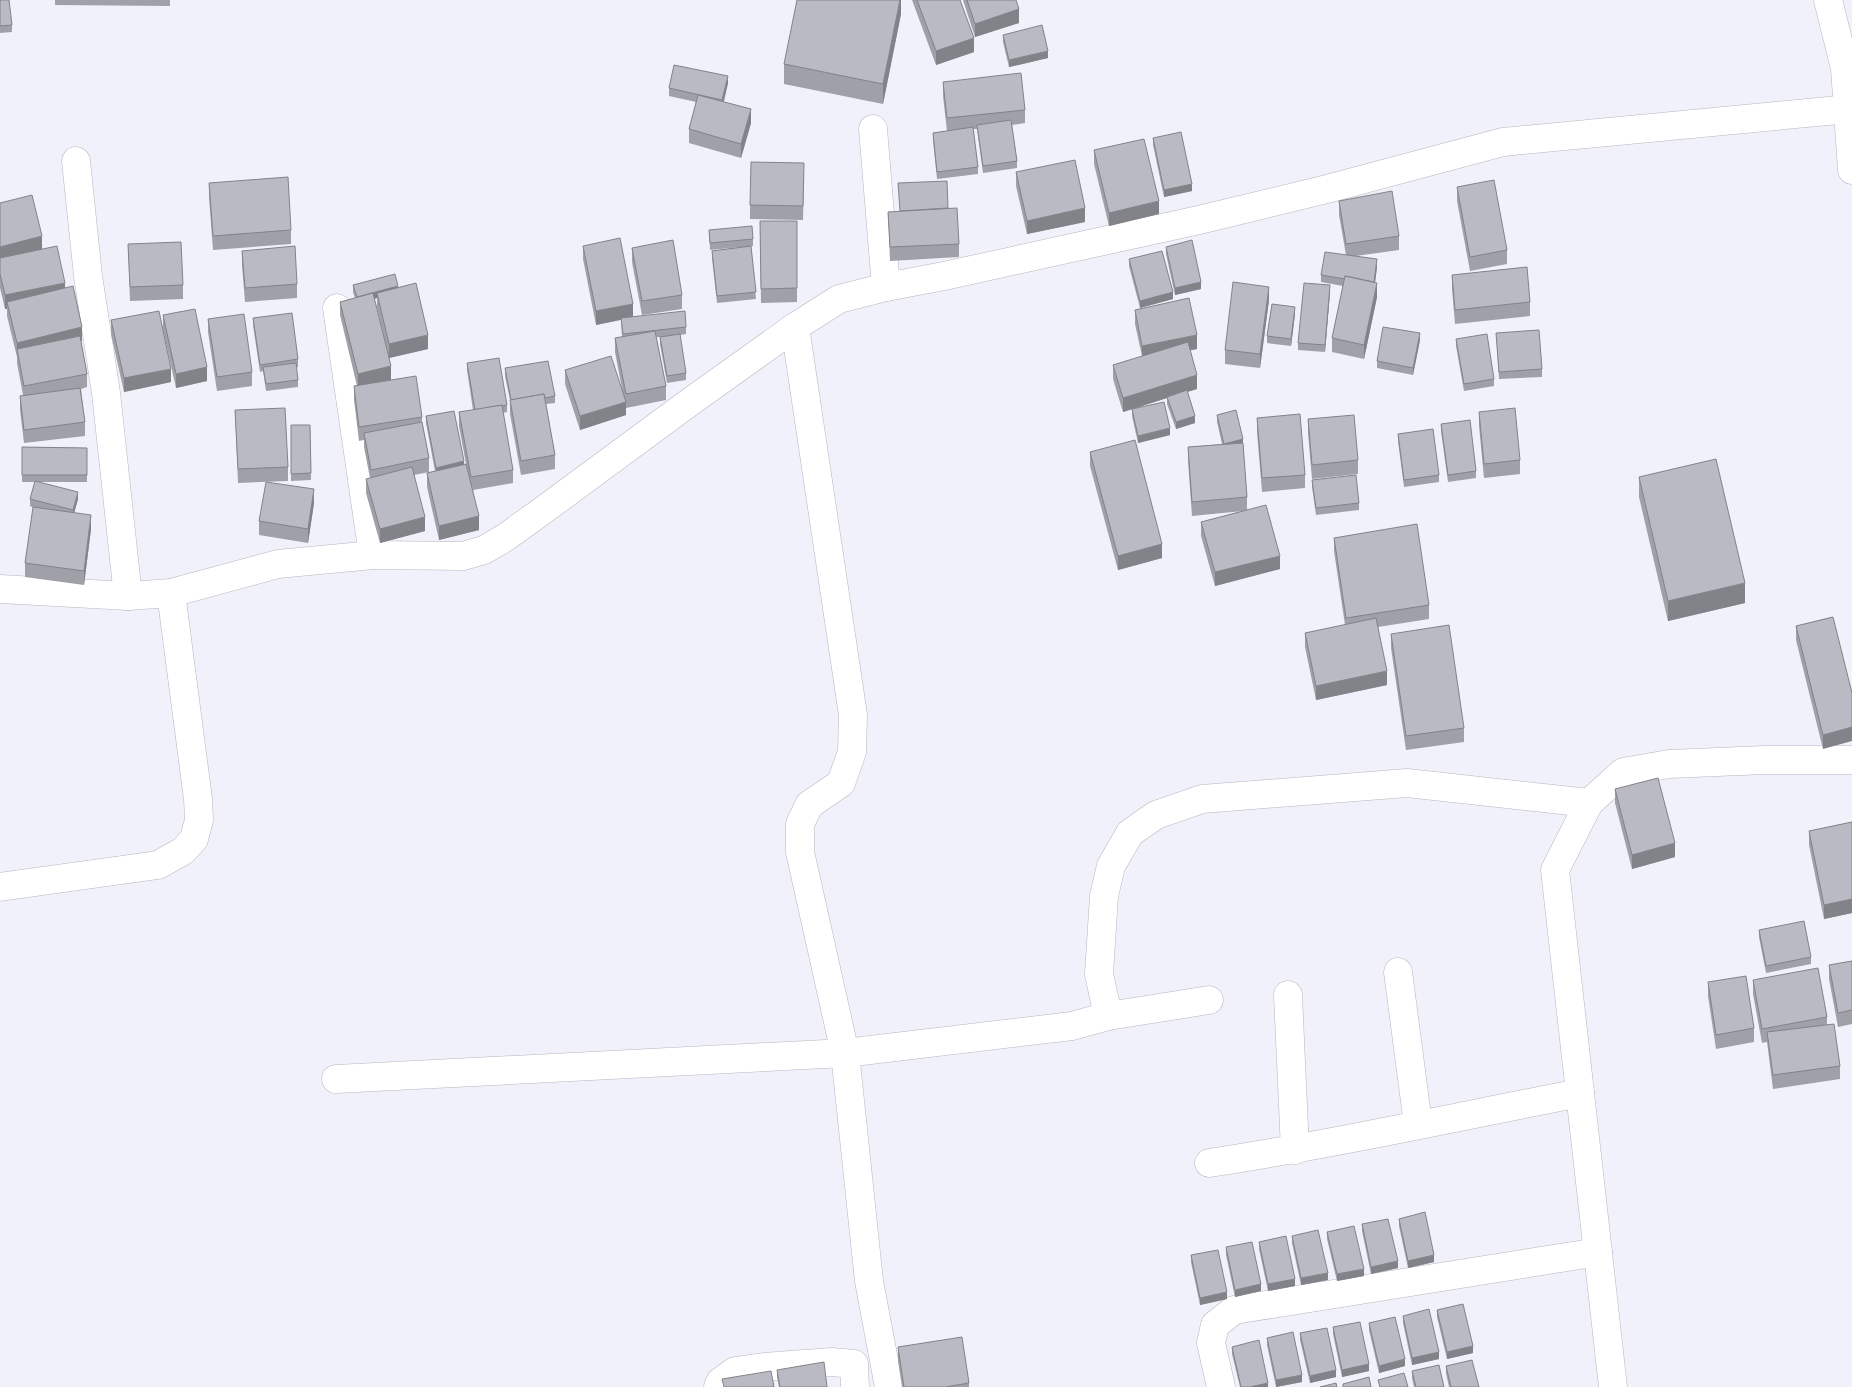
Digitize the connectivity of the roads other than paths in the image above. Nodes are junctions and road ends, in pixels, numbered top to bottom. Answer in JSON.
{"nodes":[{"id":1,"x":1828,"y":0,"type":"edge"},
{"id":2,"x":1844,"y":29,"type":"edge"},
{"id":3,"x":1848,"y":109,"type":"junction"},
{"id":4,"x":873,"y":128,"type":"dead end"},
{"id":5,"x":76,"y":161,"type":"dead end"},
{"id":6,"x":1852,"y":170,"type":"edge"},
{"id":7,"x":886,"y":287,"type":"junction"},
{"id":8,"x":337,"y":308,"type":"dead end"},
{"id":9,"x":795,"y":327,"type":"junction"},
{"id":10,"x":373,"y":555,"type":"junction"},
{"id":11,"x":0,"y":589,"type":"edge"},
{"id":12,"x":171,"y":593,"type":"junction"},
{"id":13,"x":128,"y":596,"type":"junction"},
{"id":14,"x":1852,"y":760,"type":"edge"},
{"id":15,"x":1589,"y":803,"type":"junction"},
{"id":16,"x":0,"y":887,"type":"edge"},
{"id":17,"x":1398,"y":972,"type":"dead end"},
{"id":18,"x":1288,"y":995,"type":"dead end"},
{"id":19,"x":1209,"y":1000,"type":"dead end"},
{"id":20,"x":1108,"y":1016,"type":"junction"},
{"id":21,"x":845,"y":1053,"type":"junction"},
{"id":22,"x":336,"y":1079,"type":"dead end"},
{"id":23,"x":1580,"y":1093,"type":"junction"},
{"id":24,"x":1418,"y":1124,"type":"junction"},
{"id":25,"x":1295,"y":1150,"type":"junction"},
{"id":26,"x":1209,"y":1163,"type":"dead end"},
{"id":27,"x":1598,"y":1252,"type":"junction"},
{"id":28,"x":718,"y":1387,"type":"edge"},
{"id":29,"x":855,"y":1387,"type":"edge"},
{"id":30,"x":889,"y":1387,"type":"edge"},
{"id":31,"x":1221,"y":1387,"type":"edge"},
{"id":32,"x":1613,"y":1387,"type":"edge"}],
"edges":[{"from":1,"to":2,"type":"street"},
{"from":2,"to":3,"type":"street"},
{"from":3,"to":6,"type":"street"},
{"from":3,"to":7,"type":"street"},
{"from":4,"to":7,"type":"street"},
{"from":5,"to":13,"type":"street"},
{"from":7,"to":9,"type":"street"},
{"from":8,"to":10,"type":"street"},
{"from":9,"to":10,"type":"street"},
{"from":9,"to":21,"type":"street"},
{"from":10,"to":12,"type":"street"},
{"from":11,"to":13,"type":"street"},
{"from":12,"to":13,"type":"street"},
{"from":12,"to":16,"type":"street"},
{"from":14,"to":15,"type":"street"},
{"from":15,"to":20,"type":"street"},
{"from":15,"to":23,"type":"street"},
{"from":17,"to":24,"type":"street"},
{"from":18,"to":25,"type":"street"},
{"from":19,"to":20,"type":"street"},
{"from":20,"to":21,"type":"street"},
{"from":21,"to":22,"type":"street"},
{"from":21,"to":30,"type":"street"},
{"from":23,"to":24,"type":"street"},
{"from":23,"to":27,"type":"street"},
{"from":24,"to":25,"type":"street"},
{"from":25,"to":26,"type":"street"},
{"from":27,"to":31,"type":"street"},
{"from":27,"to":32,"type":"street"},
{"from":28,"to":29,"type":"street"}]}
